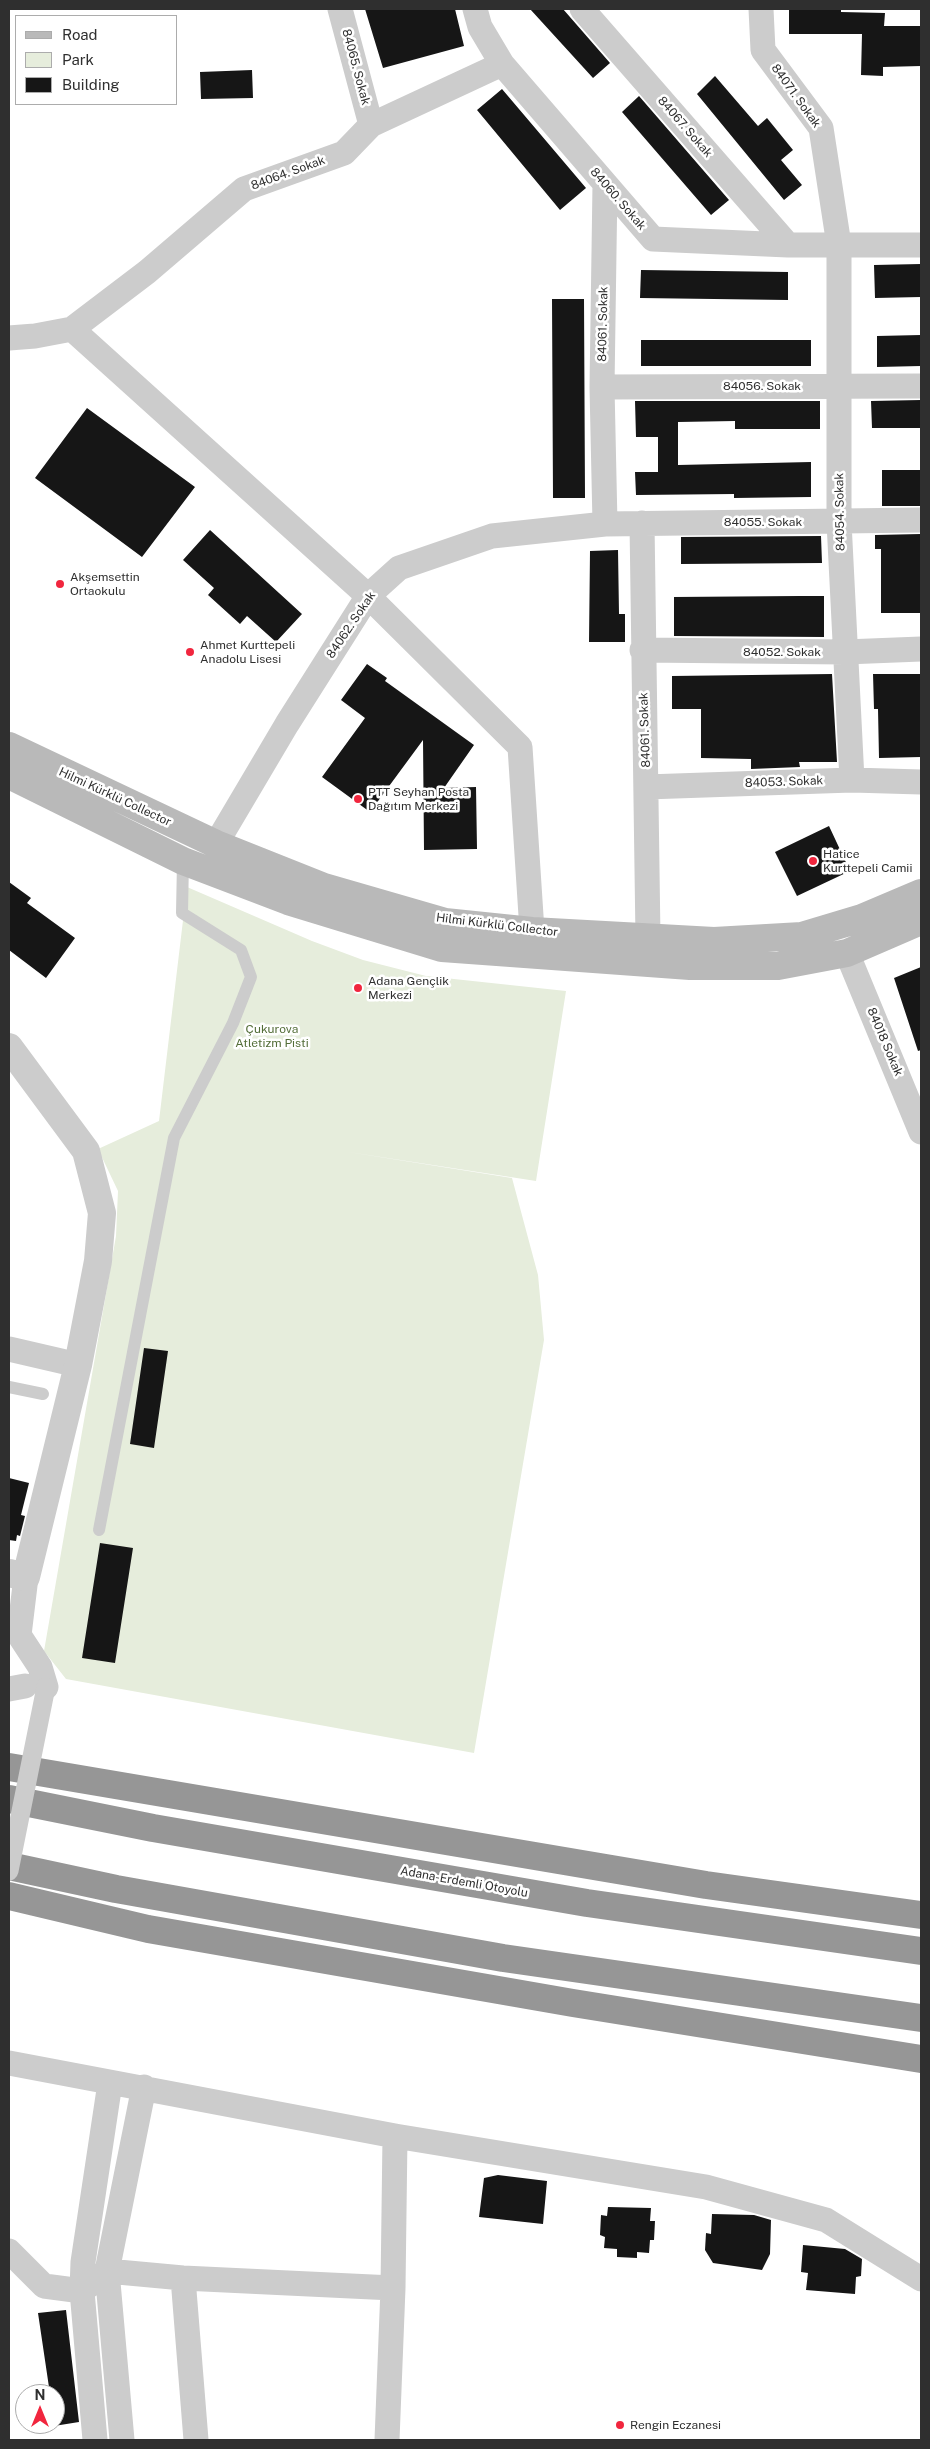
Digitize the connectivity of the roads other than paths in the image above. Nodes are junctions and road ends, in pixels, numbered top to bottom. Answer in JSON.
{"nodes":[{"id":1,"x":340,"y":9,"type":"edge"},
{"id":2,"x":475,"y":9,"type":"edge"},
{"id":3,"x":582,"y":9,"type":"edge"},
{"id":4,"x":761,"y":9,"type":"edge"},
{"id":5,"x":502,"y":64,"type":"junction"},
{"id":6,"x":372,"y":125,"type":"junction"},
{"id":7,"x":605,"y":184,"type":"junction"},
{"id":8,"x":788,"y":244,"type":"junction"},
{"id":9,"x":839,"y":245,"type":"junction"},
{"id":10,"x":921,"y":245,"type":"edge"},
{"id":11,"x":72,"y":330,"type":"junction"},
{"id":12,"x":9,"y":338,"type":"edge"},
{"id":13,"x":839,"y":385,"type":"junction"},
{"id":14,"x":921,"y":386,"type":"edge"},
{"id":15,"x":602,"y":387,"type":"junction"},
{"id":16,"x":921,"y":520,"type":"edge"},
{"id":17,"x":642,"y":522,"type":"junction"},
{"id":18,"x":839,"y":522,"type":"junction"},
{"id":19,"x":605,"y":524,"type":"junction"},
{"id":20,"x":368,"y":596,"type":"junction"},
{"id":21,"x":921,"y":649,"type":"edge"},
{"id":22,"x":642,"y":650,"type":"junction"},
{"id":23,"x":846,"y":652,"type":"junction"},
{"id":24,"x":9,"y":746,"type":"edge"},
{"id":25,"x":9,"y":775,"type":"edge"},
{"id":26,"x":852,"y":780,"type":"junction"},
{"id":27,"x":921,"y":782,"type":"edge"},
{"id":28,"x":646,"y":787,"type":"junction"},
{"id":29,"x":216,"y":844,"type":"junction"},
{"id":30,"x":184,"y":861,"type":"junction"},
{"id":31,"x":921,"y":893,"type":"edge"},
{"id":32,"x":921,"y":920,"type":"edge"},
{"id":33,"x":532,"y":931,"type":"junction"},
{"id":34,"x":648,"y":938,"type":"junction"},
{"id":35,"x":847,"y":952,"type":"junction"},
{"id":36,"x":9,"y":1048,"type":"edge"},
{"id":37,"x":912,"y":1077,"type":"edge"},
{"id":38,"x":921,"y":1132,"type":"edge"},
{"id":39,"x":9,"y":1349,"type":"edge"},
{"id":40,"x":78,"y":1365,"type":"junction"},
{"id":41,"x":9,"y":1387,"type":"edge"},
{"id":42,"x":43,"y":1394,"type":"dead end"},
{"id":43,"x":99,"y":1530,"type":"dead end"},
{"id":44,"x":18,"y":1575,"type":"edge"},
{"id":45,"x":27,"y":1687,"type":"edge"},
{"id":46,"x":9,"y":1767,"type":"edge"},
{"id":47,"x":9,"y":1799,"type":"edge"},
{"id":48,"x":9,"y":1866,"type":"edge"},
{"id":49,"x":9,"y":1871,"type":"edge"},
{"id":50,"x":9,"y":1896,"type":"edge"},
{"id":51,"x":921,"y":1915,"type":"edge"},
{"id":52,"x":921,"y":1951,"type":"edge"},
{"id":53,"x":921,"y":2018,"type":"edge"},
{"id":54,"x":921,"y":2058,"type":"edge"},
{"id":55,"x":9,"y":2063,"type":"edge"},
{"id":56,"x":110,"y":2082,"type":"junction"},
{"id":57,"x":144,"y":2087,"type":"junction"},
{"id":58,"x":395,"y":2136,"type":"junction"},
{"id":59,"x":9,"y":2251,"type":"edge"},
{"id":60,"x":107,"y":2271,"type":"junction"},
{"id":61,"x":184,"y":2278,"type":"junction"},
{"id":62,"x":921,"y":2279,"type":"edge"},
{"id":63,"x":393,"y":2288,"type":"junction"},
{"id":64,"x":82,"y":2292,"type":"junction"},
{"id":65,"x":95,"y":2440,"type":"edge"},
{"id":66,"x":122,"y":2440,"type":"edge"},
{"id":67,"x":196,"y":2440,"type":"edge"},
{"id":68,"x":387,"y":2440,"type":"edge"}],
"edges":[{"from":1,"to":6,"type":"street","name":"84065. Sokak"},
{"from":2,"to":5,"type":"street","name":"84060. Sokak"},
{"from":3,"to":8,"type":"street","name":"84067. Sokak"},
{"from":4,"to":9,"type":"street","name":"84071. Sokak"},
{"from":5,"to":6,"type":"street","name":"84064. Sokak"},
{"from":5,"to":7,"type":"street","name":"84060. Sokak"},
{"from":6,"to":11,"type":"street","name":"84064. Sokak"},
{"from":7,"to":8,"type":"street","name":"84060. Sokak"},
{"from":7,"to":15,"type":"street","name":"84061. Sokak"},
{"from":8,"to":9,"type":"street","name":"84060. Sokak"},
{"from":9,"to":10,"type":"street","name":"84060. Sokak"},
{"from":9,"to":13,"type":"street","name":"84054. Sokak"},
{"from":11,"to":12,"type":"street","name":"84064. Sokak"},
{"from":11,"to":20,"type":"street"},
{"from":13,"to":14,"type":"street","name":"84056. Sokak"},
{"from":13,"to":15,"type":"street","name":"84056. Sokak"},
{"from":13,"to":18,"type":"street","name":"84054. Sokak"},
{"from":15,"to":19,"type":"street","name":"84061. Sokak"},
{"from":16,"to":18,"type":"street","name":"84055. Sokak"},
{"from":17,"to":18,"type":"street","name":"84055. Sokak"},
{"from":17,"to":19,"type":"street","name":"84055. Sokak"},
{"from":17,"to":22,"type":"street","name":"84061. Sokak"},
{"from":18,"to":23,"type":"street","name":"84054. Sokak"},
{"from":19,"to":20,"type":"street","name":"84062. Sokak"},
{"from":20,"to":29,"type":"street","name":"84062. Sokak"},
{"from":20,"to":33,"type":"street"},
{"from":21,"to":23,"type":"street","name":"84052. Sokak"},
{"from":22,"to":23,"type":"street","name":"84052. Sokak"},
{"from":22,"to":28,"type":"street","name":"84061. Sokak"},
{"from":23,"to":26,"type":"street","name":"84054. Sokak"},
{"from":24,"to":29,"type":"main road","name":"Hilmi Kürklü Collector"},
{"from":25,"to":30,"type":"main road","name":"Hilmi Kürklü Collector"},
{"from":26,"to":27,"type":"street","name":"84053. Sokak"},
{"from":26,"to":28,"type":"street","name":"84053. Sokak"},
{"from":28,"to":34,"type":"street","name":"84061. Sokak"},
{"from":29,"to":33,"type":"main road","name":"Hilmi Kürklü Collector"},
{"from":30,"to":35,"type":"main road","name":"Hilmi Kürklü Collector"},
{"from":30,"to":43,"type":"lane"},
{"from":31,"to":34,"type":"main road","name":"Hilmi Kürklü Collector"},
{"from":32,"to":35,"type":"main road","name":"Hilmi Kürklü Collector"},
{"from":33,"to":34,"type":"main road","name":"Hilmi Kürklü Collector"},
{"from":35,"to":37,"type":"street","name":"84018 Sokak"},
{"from":36,"to":40,"type":"street"},
{"from":37,"to":38,"type":"street","name":"84018 Sokak"},
{"from":39,"to":40,"type":"street"},
{"from":40,"to":44,"type":"street"},
{"from":41,"to":42,"type":"lane"},
{"from":44,"to":45,"type":"street"},
{"from":45,"to":49,"type":"street","bridge":true},
{"from":46,"to":51,"type":"highway"},
{"from":47,"to":52,"type":"highway","name":"Adana-Erdemli Otoyolu"},
{"from":48,"to":53,"type":"highway"},
{"from":50,"to":54,"type":"highway"},
{"from":55,"to":56,"type":"street"},
{"from":56,"to":57,"type":"street"},
{"from":56,"to":64,"type":"street"},
{"from":57,"to":58,"type":"street"},
{"from":57,"to":60,"type":"street"},
{"from":58,"to":62,"type":"street"},
{"from":58,"to":63,"type":"street"},
{"from":59,"to":64,"type":"street"},
{"from":60,"to":61,"type":"street"},
{"from":60,"to":64,"type":"street"},
{"from":60,"to":66,"type":"street"},
{"from":61,"to":63,"type":"street"},
{"from":61,"to":67,"type":"street"},
{"from":63,"to":68,"type":"street"},
{"from":64,"to":65,"type":"street"}]}
